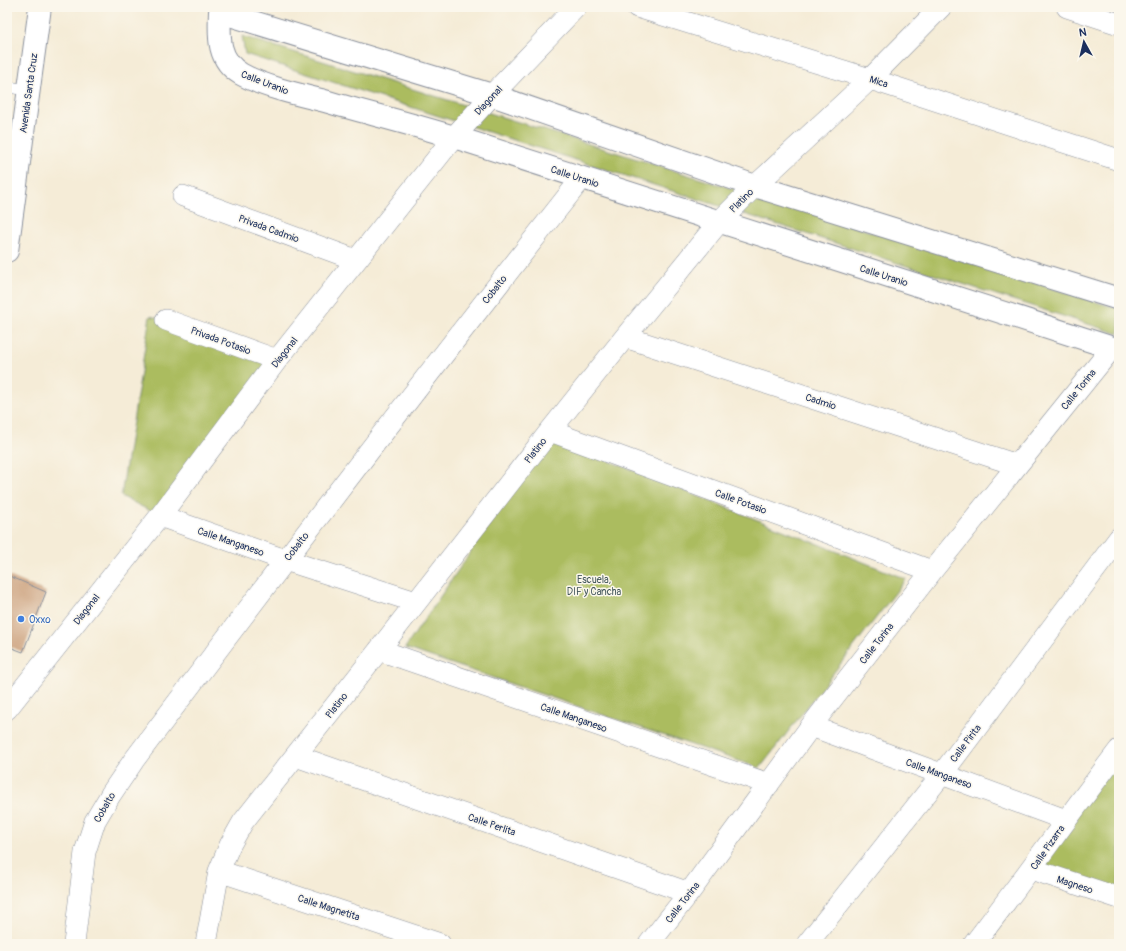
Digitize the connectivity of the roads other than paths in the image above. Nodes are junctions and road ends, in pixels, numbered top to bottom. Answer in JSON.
{"nodes":[{"id":1,"x":40,"y":7,"type":"edge"},
{"id":2,"x":576,"y":7,"type":"edge"},
{"id":3,"x":637,"y":7,"type":"edge"},
{"id":4,"x":941,"y":7,"type":"edge"},
{"id":5,"x":1067,"y":7,"type":"edge"},
{"id":6,"x":220,"y":10,"type":"edge"},
{"id":7,"x":1117,"y":21,"type":"edge"},
{"id":8,"x":870,"y":78,"type":"junction"},
{"id":9,"x":7,"y":87,"type":"edge"},
{"id":10,"x":29,"y":90,"type":"junction"},
{"id":11,"x":492,"y":95,"type":"junction"},
{"id":12,"x":454,"y":137,"type":"junction"},
{"id":13,"x":1119,"y":160,"type":"edge"},
{"id":14,"x":12,"y":176,"type":"edge"},
{"id":15,"x":582,"y":178,"type":"junction"},
{"id":16,"x":755,"y":186,"type":"junction"},
{"id":17,"x":183,"y":196,"type":"dead end"},
{"id":18,"x":719,"y":222,"type":"junction"},
{"id":19,"x":7,"y":251,"type":"edge"},
{"id":20,"x":356,"y":260,"type":"junction"},
{"id":21,"x":1119,"y":299,"type":"edge"},
{"id":22,"x":166,"y":320,"type":"dead end"},
{"id":23,"x":625,"y":337,"type":"junction"},
{"id":24,"x":1115,"y":349,"type":"edge"},
{"id":25,"x":277,"y":360,"type":"junction"},
{"id":26,"x":550,"y":431,"type":"junction"},
{"id":27,"x":1017,"y":465,"type":"junction"},
{"id":28,"x":160,"y":516,"type":"junction"},
{"id":29,"x":1119,"y":538,"type":"edge"},
{"id":30,"x":285,"y":560,"type":"junction"},
{"id":31,"x":932,"y":571,"type":"junction"},
{"id":32,"x":416,"y":602,"type":"junction"},
{"id":33,"x":379,"y":650,"type":"junction"},
{"id":34,"x":7,"y":709,"type":"edge"},
{"id":35,"x":811,"y":726,"type":"junction"},
{"id":36,"x":1119,"y":750,"type":"edge"},
{"id":37,"x":296,"y":756,"type":"junction"},
{"id":38,"x":942,"y":774,"type":"junction"},
{"id":39,"x":769,"y":784,"type":"junction"},
{"id":40,"x":1066,"y":820,"type":"junction"},
{"id":41,"x":1031,"y":869,"type":"junction"},
{"id":42,"x":219,"y":871,"type":"junction"},
{"id":43,"x":689,"y":894,"type":"junction"},
{"id":44,"x":1119,"y":898,"type":"edge"},
{"id":45,"x":74,"y":944,"type":"edge"},
{"id":46,"x":206,"y":944,"type":"edge"},
{"id":47,"x":440,"y":944,"type":"edge"},
{"id":48,"x":649,"y":944,"type":"edge"},
{"id":49,"x":807,"y":944,"type":"edge"},
{"id":50,"x":974,"y":944,"type":"edge"}],
"edges":[{"from":1,"to":10,"type":"street","name":"Avenida Santa Cruz"},
{"from":2,"to":11,"type":"street","name":"Diagonal"},
{"from":3,"to":8,"type":"street","name":"Mica"},
{"from":4,"to":8,"type":"street","name":"Platino"},
{"from":5,"to":7,"type":"street"},
{"from":6,"to":11,"type":"street","name":"Calle Uranio"},
{"from":6,"to":12,"type":"street","name":"Calle Uranio"},
{"from":8,"to":13,"type":"street","name":"Mica"},
{"from":8,"to":16,"type":"street","name":"Platino"},
{"from":9,"to":10,"type":"lane"},
{"from":10,"to":14,"type":"street","name":"Avenida Santa Cruz"},
{"from":11,"to":12,"type":"street","name":"Diagonal"},
{"from":11,"to":16,"type":"street","name":"Calle Uranio"},
{"from":12,"to":15,"type":"street","name":"Calle Uranio"},
{"from":12,"to":20,"type":"street","name":"Diagonal"},
{"from":14,"to":19,"type":"street","name":"Avenida Santa Cruz"},
{"from":15,"to":18,"type":"street","name":"Calle Uranio"},
{"from":15,"to":30,"type":"street","name":"Cobalto"},
{"from":16,"to":18,"type":"street","name":"Platino"},
{"from":16,"to":21,"type":"street","name":"Calle Uranio"},
{"from":17,"to":20,"type":"street","name":"Privada Cadmio"},
{"from":18,"to":23,"type":"street","name":"Platino"},
{"from":18,"to":24,"type":"street","name":"Calle Uranio"},
{"from":20,"to":25,"type":"street","name":"Diagonal"},
{"from":22,"to":25,"type":"street","name":"Privada Potasio"},
{"from":23,"to":26,"type":"street","name":"Platino"},
{"from":23,"to":27,"type":"street","name":"Cadmio"},
{"from":24,"to":27,"type":"street","name":"Calle Torina"},
{"from":25,"to":28,"type":"street","name":"Diagonal"},
{"from":26,"to":31,"type":"street","name":"Calle Potasio"},
{"from":26,"to":32,"type":"street","name":"Platino"},
{"from":27,"to":31,"type":"street","name":"Calle Torina"},
{"from":28,"to":30,"type":"street","name":"Calle Manganeso"},
{"from":28,"to":34,"type":"street","name":"Diagonal"},
{"from":29,"to":38,"type":"street","name":"Calle Pirita"},
{"from":30,"to":32,"type":"street","name":"Calle Manganeso"},
{"from":30,"to":45,"type":"street","name":"Cobalto"},
{"from":31,"to":35,"type":"street","name":"Calle Torina"},
{"from":32,"to":33,"type":"street","name":"Platino"},
{"from":33,"to":37,"type":"street","name":"Platino"},
{"from":33,"to":39,"type":"street","name":"Calle Manganeso"},
{"from":35,"to":38,"type":"street","name":"Calle Manganeso"},
{"from":35,"to":39,"type":"street","name":"Calle Torina"},
{"from":36,"to":40,"type":"street","name":"Calle Pizarra"},
{"from":37,"to":42,"type":"street","name":"Platino"},
{"from":37,"to":43,"type":"street","name":"Calle Perlita"},
{"from":38,"to":40,"type":"street","name":"Calle Manganeso"},
{"from":38,"to":49,"type":"street","name":"Calle Pirita"},
{"from":39,"to":43,"type":"street","name":"Calle Torina"},
{"from":40,"to":41,"type":"street","name":"Calle Pizarra"},
{"from":41,"to":44,"type":"street","name":"Magneso"},
{"from":41,"to":50,"type":"street","name":"Calle Pizarra"},
{"from":42,"to":46,"type":"street","name":"Platino"},
{"from":42,"to":47,"type":"street","name":"Calle Magnetita"},
{"from":43,"to":48,"type":"street","name":"Calle Torina"}]}
